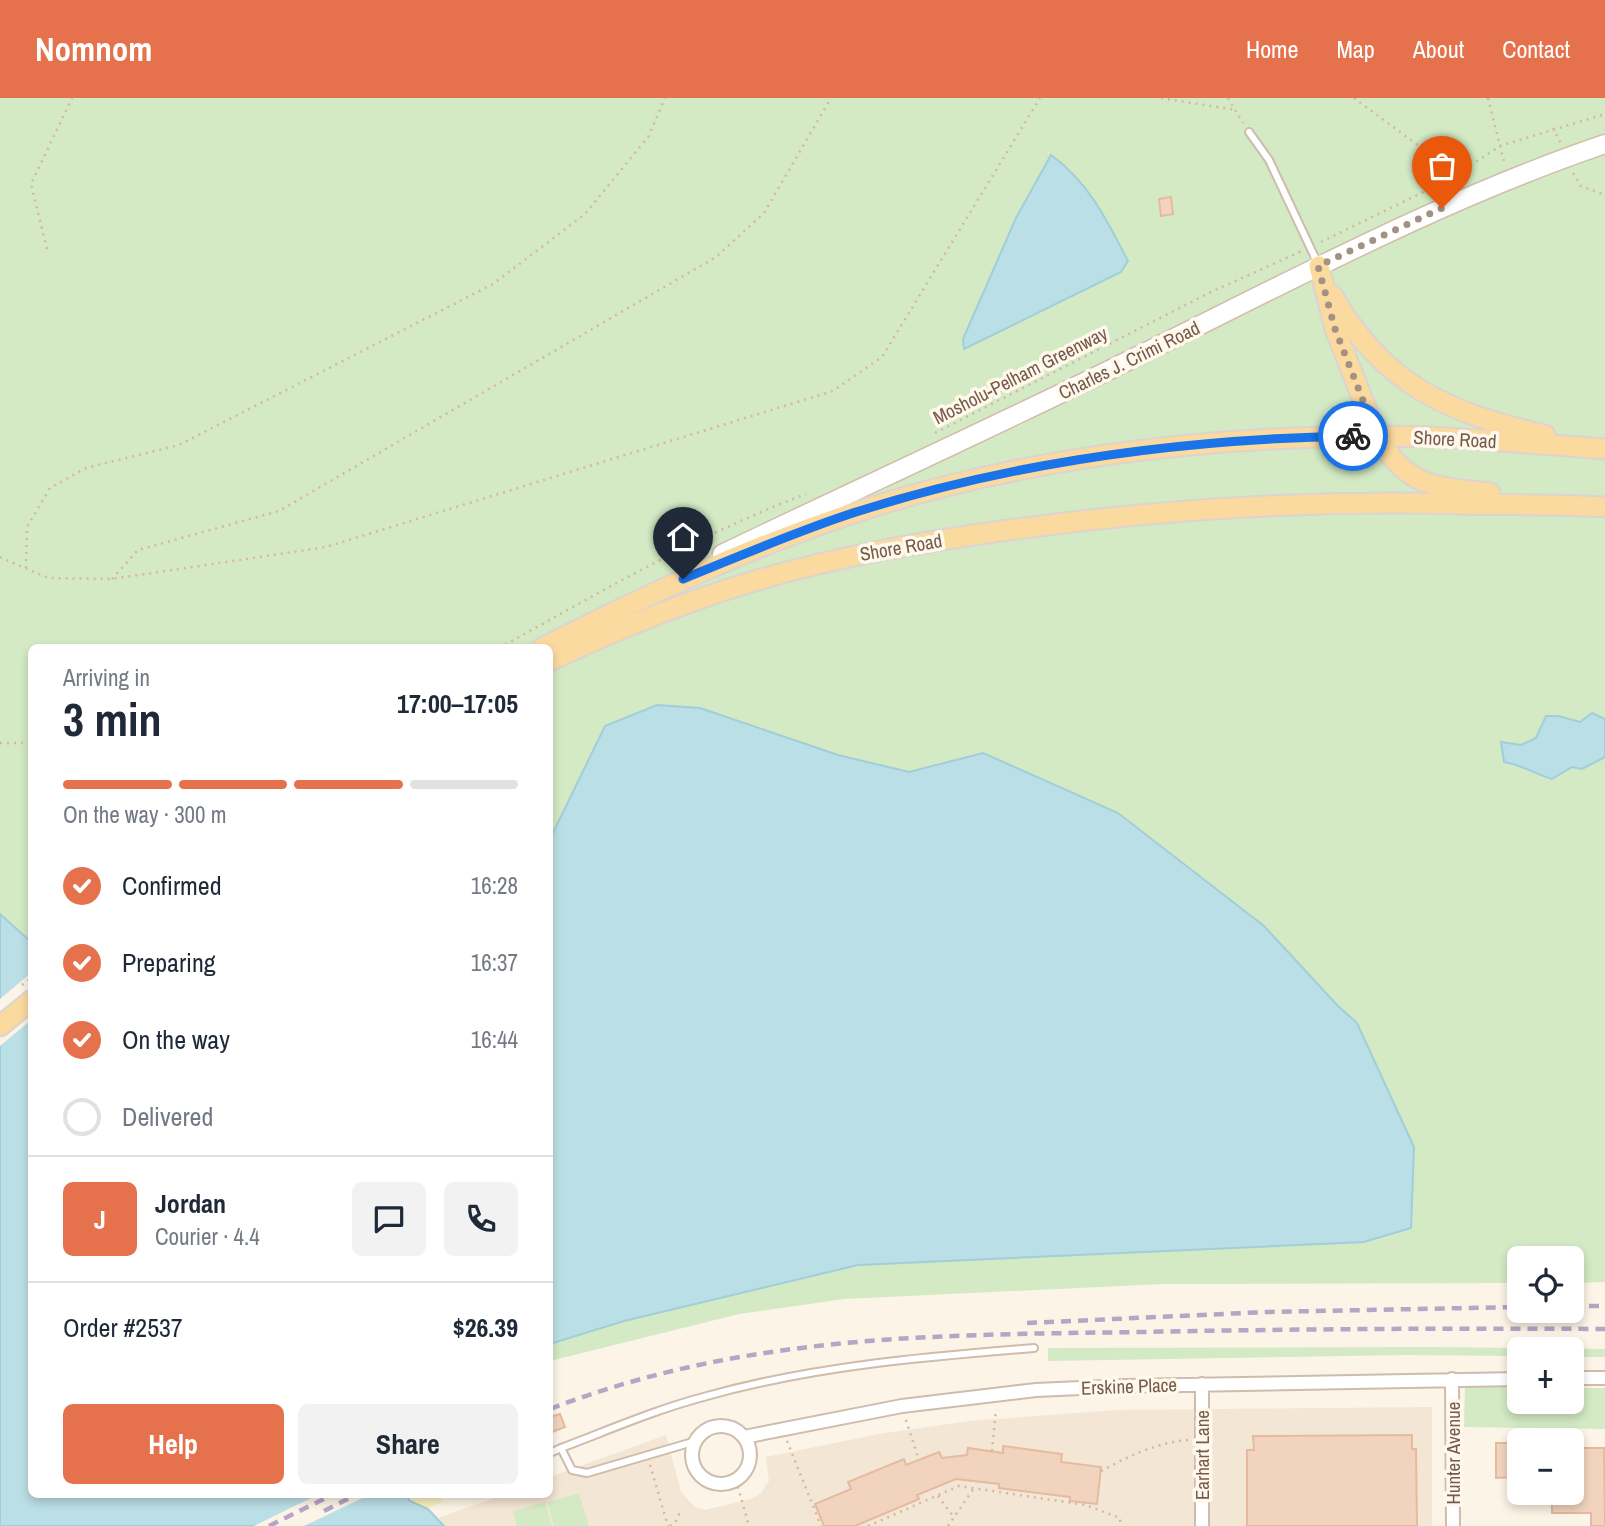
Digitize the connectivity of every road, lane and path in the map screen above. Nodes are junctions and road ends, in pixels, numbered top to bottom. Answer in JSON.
{"nodes":[{"id":1,"x":72,"y":98,"type":"edge"},
{"id":2,"x":665,"y":98,"type":"edge"},
{"id":3,"x":831,"y":98,"type":"edge"},
{"id":4,"x":1040,"y":98,"type":"edge"},
{"id":5,"x":1161,"y":98,"type":"edge"},
{"id":6,"x":1228,"y":98,"type":"edge"},
{"id":7,"x":1354,"y":98,"type":"edge"},
{"id":8,"x":1488,"y":98,"type":"edge"},
{"id":9,"x":1236,"y":110,"type":"junction"},
{"id":10,"x":1605,"y":114,"type":"edge"},
{"id":11,"x":1249,"y":132,"type":"joint"},
{"id":12,"x":1605,"y":144,"type":"edge"},
{"id":13,"x":1500,"y":146,"type":"junction"},
{"id":14,"x":1457,"y":174,"type":"junction"},
{"id":15,"x":1508,"y":180,"type":"junction"},
{"id":16,"x":1479,"y":191,"type":"junction"},
{"id":17,"x":47,"y":249,"type":"dead end"},
{"id":18,"x":1315,"y":257,"type":"junction"},
{"id":19,"x":931,"y":435,"type":"dead end"},
{"id":20,"x":1377,"y":436,"type":"junction"},
{"id":21,"x":1605,"y":449,"type":"edge"},
{"id":22,"x":811,"y":492,"type":"dead end"},
{"id":23,"x":1600,"y":507,"type":"edge"},
{"id":24,"x":0,"y":557,"type":"edge"},
{"id":25,"x":26,"y":568,"type":"junction"},
{"id":26,"x":112,"y":579,"type":"junction"},
{"id":27,"x":658,"y":589,"type":"junction"},
{"id":28,"x":506,"y":644,"type":"edge"},
{"id":29,"x":550,"y":644,"type":"edge"},
{"id":30,"x":553,"y":660,"type":"edge"},
{"id":31,"x":28,"y":743,"type":"edge"},
{"id":32,"x":0,"y":744,"type":"edge"},
{"id":33,"x":28,"y":1003,"type":"edge"},
{"id":34,"x":0,"y":1026,"type":"edge"},
{"id":35,"x":1034,"y":1348,"type":"dead end"},
{"id":36,"x":1584,"y":1378,"type":"edge"},
{"id":37,"x":1605,"y":1378,"type":"edge"},
{"id":38,"x":1507,"y":1379,"type":"edge"},
{"id":39,"x":1452,"y":1380,"type":"junction"},
{"id":40,"x":1202,"y":1384,"type":"junction"},
{"id":41,"x":998,"y":1394,"type":"junction"},
{"id":42,"x":902,"y":1406,"type":"junction"},
{"id":43,"x":782,"y":1429,"type":"junction"},
{"id":44,"x":744,"y":1437,"type":"junction"},
{"id":45,"x":1202,"y":1440,"type":"junction"},
{"id":46,"x":696,"y":1441,"type":"junction"},
{"id":47,"x":561,"y":1448,"type":"junction"},
{"id":48,"x":553,"y":1451,"type":"edge"},
{"id":49,"x":992,"y":1451,"type":"dead end"},
{"id":50,"x":647,"y":1456,"type":"junction"},
{"id":51,"x":919,"y":1460,"type":"dead end"},
{"id":52,"x":1101,"y":1471,"type":"dead end"},
{"id":53,"x":737,"y":1480,"type":"junction"},
{"id":54,"x":974,"y":1488,"type":"junction"},
{"id":55,"x":938,"y":1495,"type":"junction"},
{"id":56,"x":681,"y":1510,"type":"dead end"},
{"id":57,"x":953,"y":1516,"type":"junction"},
{"id":58,"x":669,"y":1526,"type":"edge"},
{"id":59,"x":749,"y":1526,"type":"edge"},
{"id":60,"x":821,"y":1526,"type":"edge"},
{"id":61,"x":868,"y":1526,"type":"edge"},
{"id":62,"x":948,"y":1526,"type":"edge"},
{"id":63,"x":1121,"y":1526,"type":"edge"},
{"id":64,"x":1202,"y":1526,"type":"edge"},
{"id":65,"x":1453,"y":1526,"type":"edge"}],
"edges":[{"from":1,"to":17,"type":"path"},
{"from":2,"to":25,"type":"path"},
{"from":3,"to":26,"type":"path"},
{"from":4,"to":26,"type":"path"},
{"from":5,"to":9,"type":"path"},
{"from":6,"to":9,"type":"path"},
{"from":7,"to":14,"type":"path"},
{"from":8,"to":13,"type":"path"},
{"from":9,"to":11,"type":"path"},
{"from":10,"to":13,"type":"path","name":"Mosholu-Pelham Greenway"},
{"from":11,"to":18,"type":"lane"},
{"from":12,"to":15,"type":"main road","name":"Charles J. Crimi Road"},
{"from":13,"to":14,"type":"path","name":"Mosholu-Pelham Greenway"},
{"from":13,"to":15,"type":"path"},
{"from":14,"to":16,"type":"path"},
{"from":14,"to":18,"type":"path","name":"Mosholu-Pelham Greenway"},
{"from":15,"to":16,"type":"main road","name":"Charles J. Crimi Road"},
{"from":16,"to":18,"type":"main road","name":"Charles J. Crimi Road"},
{"from":18,"to":19,"type":"path","name":"Mosholu-Pelham Greenway"},
{"from":18,"to":20,"type":"main road"},
{"from":18,"to":21,"type":"main road"},
{"from":18,"to":27,"type":"main road","name":"Charles J. Crimi Road"},
{"from":20,"to":21,"type":"main road","name":"Shore Road"},
{"from":20,"to":23,"type":"main road"},
{"from":20,"to":27,"type":"main road","name":"Shore Road"},
{"from":22,"to":28,"type":"path"},
{"from":23,"to":30,"type":"main road","name":"Shore Road"},
{"from":24,"to":25,"type":"path"},
{"from":25,"to":26,"type":"path"},
{"from":27,"to":29,"type":"main road","name":"Shore Road"},
{"from":31,"to":32,"type":"path"},
{"from":33,"to":34,"type":"main road"},
{"from":35,"to":47,"type":"lane"},
{"from":36,"to":37,"type":"street"},
{"from":38,"to":39,"type":"street","name":"Erskine Place"},
{"from":39,"to":40,"type":"street","name":"Erskine Place"},
{"from":39,"to":65,"type":"street","name":"Hunter Avenue"},
{"from":40,"to":41,"type":"street","name":"Erskine Place"},
{"from":40,"to":45,"type":"street","name":"Earhart Lane"},
{"from":41,"to":42,"type":"street","name":"Erskine Place"},
{"from":41,"to":49,"type":"path"},
{"from":42,"to":43,"type":"street","name":"Erskine Place"},
{"from":42,"to":51,"type":"path"},
{"from":43,"to":44,"type":"street","name":"Erskine Place"},
{"from":43,"to":60,"type":"path"},
{"from":44,"to":46,"type":"street","name":"Erskine Place"},
{"from":44,"to":53,"type":"street"},
{"from":45,"to":52,"type":"path"},
{"from":45,"to":64,"type":"street","name":"Earhart Lane"},
{"from":46,"to":50,"type":"lane"},
{"from":46,"to":53,"type":"street"},
{"from":47,"to":48,"type":"lane"},
{"from":47,"to":50,"type":"lane"},
{"from":50,"to":58,"type":"path"},
{"from":53,"to":59,"type":"path"},
{"from":54,"to":55,"type":"path"},
{"from":54,"to":57,"type":"path"},
{"from":54,"to":63,"type":"path"},
{"from":55,"to":57,"type":"path"},
{"from":55,"to":61,"type":"path"},
{"from":56,"to":58,"type":"path"},
{"from":57,"to":62,"type":"path"}]}
